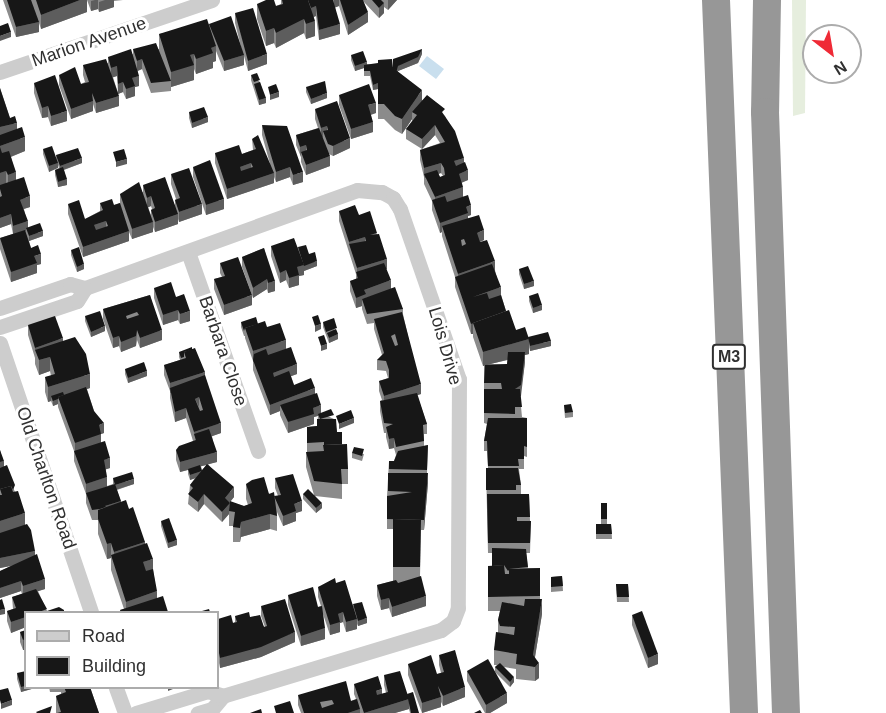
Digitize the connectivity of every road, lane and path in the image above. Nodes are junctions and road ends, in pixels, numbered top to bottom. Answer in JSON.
{"nodes":[{"id":1,"x":212,"y":0,"type":"edge"},
{"id":2,"x":716,"y":0,"type":"edge"},
{"id":3,"x":767,"y":0,"type":"edge"},
{"id":4,"x":0,"y":72,"type":"edge"},
{"id":5,"x":188,"y":252,"type":"junction"},
{"id":6,"x":85,"y":288,"type":"junction"},
{"id":7,"x":0,"y":308,"type":"edge"},
{"id":8,"x":0,"y":327,"type":"edge"},
{"id":9,"x":0,"y":344,"type":"edge"},
{"id":10,"x":3,"y":362,"type":"edge"},
{"id":11,"x":258,"y":451,"type":"dead end"},
{"id":12,"x":91,"y":611,"type":"edge"},
{"id":13,"x":117,"y":689,"type":"edge"},
{"id":14,"x":223,"y":696,"type":"junction"},
{"id":15,"x":125,"y":713,"type":"edge"},
{"id":16,"x":136,"y":713,"type":"edge"},
{"id":17,"x":198,"y":713,"type":"edge"},
{"id":18,"x":744,"y":713,"type":"edge"},
{"id":19,"x":786,"y":713,"type":"edge"}],
"edges":[{"from":1,"to":4,"type":"street","name":"Marion Avenue"},
{"from":2,"to":18,"type":"highway","number":"M3"},
{"from":3,"to":19,"type":"highway","number":"M3"},
{"from":5,"to":6,"type":"street","name":"Lois Drive"},
{"from":5,"to":11,"type":"street","name":"Barbara Close"},
{"from":5,"to":14,"type":"street","name":"Lois Drive"},
{"from":6,"to":7,"type":"street","name":"Lois Drive"},
{"from":6,"to":8,"type":"street","name":"Lois Drive"},
{"from":9,"to":10,"type":"street","name":"Old Charlton Road"},
{"from":10,"to":12,"type":"street","name":"Old Charlton Road"},
{"from":13,"to":15,"type":"street"},
{"from":14,"to":16,"type":"street","name":"Lois Drive"},
{"from":14,"to":17,"type":"street","name":"Lois Drive"}]}
